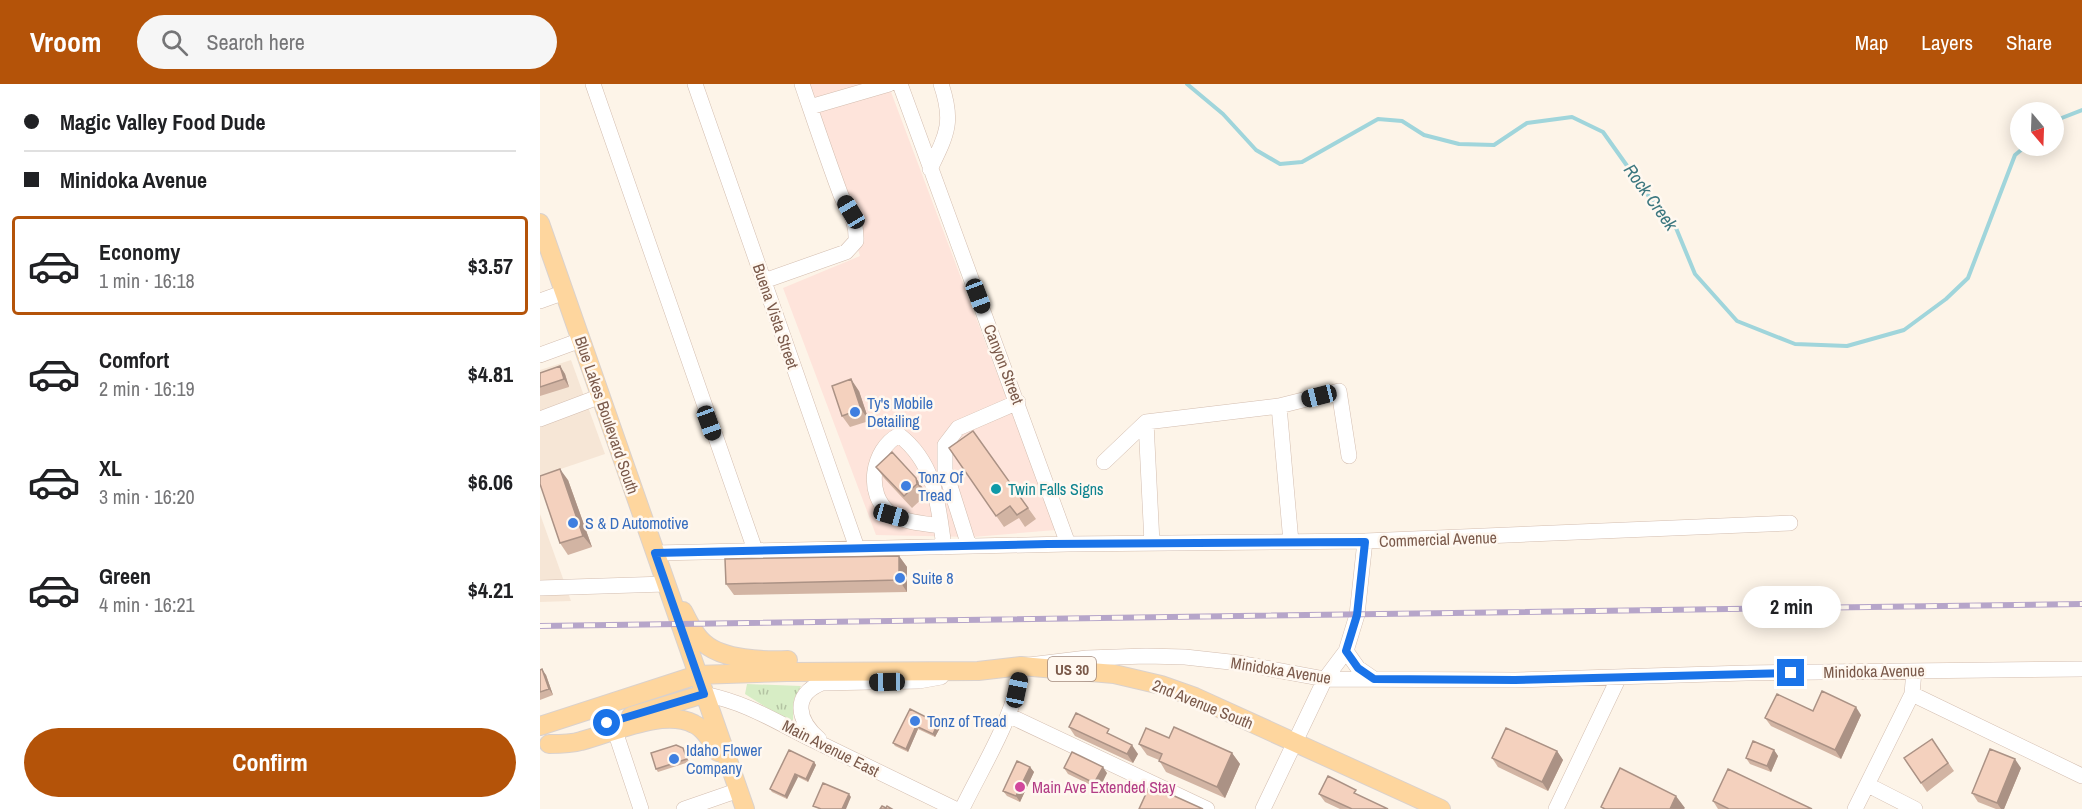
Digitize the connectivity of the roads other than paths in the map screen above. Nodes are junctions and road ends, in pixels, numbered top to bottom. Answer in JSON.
{"nodes":[{"id":1,"x":593,"y":84,"type":"edge"},
{"id":2,"x":695,"y":84,"type":"edge"},
{"id":3,"x":802,"y":84,"type":"edge"},
{"id":4,"x":889,"y":84,"type":"edge"},
{"id":5,"x":900,"y":84,"type":"edge"},
{"id":6,"x":941,"y":84,"type":"edge"},
{"id":7,"x":810,"y":107,"type":"junction"},
{"id":8,"x":930,"y":169,"type":"junction"},
{"id":9,"x":540,"y":223,"type":"edge"},
{"id":10,"x":764,"y":281,"type":"junction"},
{"id":11,"x":565,"y":292,"type":"junction"},
{"id":12,"x":540,"y":301,"type":"edge"},
{"id":13,"x":581,"y":340,"type":"junction"},
{"id":14,"x":540,"y":355,"type":"edge"},
{"id":15,"x":601,"y":396,"type":"junction"},
{"id":16,"x":1018,"y":402,"type":"junction"},
{"id":17,"x":1279,"y":406,"type":"junction"},
{"id":18,"x":540,"y":419,"type":"edge"},
{"id":19,"x":1146,"y":422,"type":"junction"},
{"id":20,"x":1349,"y":456,"type":"dead end"},
{"id":21,"x":1104,"y":462,"type":"dead end"},
{"id":22,"x":1790,"y":523,"type":"dead end"},
{"id":23,"x":941,"y":526,"type":"junction"},
{"id":24,"x":1291,"y":542,"type":"junction"},
{"id":25,"x":1365,"y":542,"type":"junction"},
{"id":26,"x":1152,"y":543,"type":"junction"},
{"id":27,"x":1068,"y":544,"type":"junction"},
{"id":28,"x":969,"y":546,"type":"junction"},
{"id":29,"x":944,"y":547,"type":"junction"},
{"id":30,"x":857,"y":548,"type":"junction"},
{"id":31,"x":754,"y":550,"type":"junction"},
{"id":32,"x":661,"y":568,"type":"junction"},
{"id":33,"x":540,"y":588,"type":"edge"},
{"id":34,"x":1346,"y":651,"type":"junction"},
{"id":35,"x":1015,"y":666,"type":"junction"},
{"id":36,"x":2081,"y":670,"type":"edge"},
{"id":37,"x":978,"y":671,"type":"junction"},
{"id":38,"x":1914,"y":671,"type":"junction"},
{"id":39,"x":697,"y":675,"type":"junction"},
{"id":40,"x":1619,"y":677,"type":"junction"},
{"id":41,"x":1325,"y":679,"type":"junction"},
{"id":42,"x":1374,"y":679,"type":"junction"},
{"id":43,"x":704,"y":694,"type":"junction"},
{"id":44,"x":1912,"y":694,"type":"junction"},
{"id":45,"x":1008,"y":716,"type":"junction"},
{"id":46,"x":540,"y":726,"type":"edge"},
{"id":47,"x":615,"y":731,"type":"junction"},
{"id":48,"x":1294,"y":742,"type":"junction"},
{"id":49,"x":544,"y":746,"type":"edge"},
{"id":50,"x":830,"y":748,"type":"junction"},
{"id":51,"x":732,"y":773,"type":"junction"},
{"id":52,"x":2082,"y":776,"type":"edge"},
{"id":53,"x":1868,"y":785,"type":"junction"},
{"id":54,"x":743,"y":802,"type":"edge"},
{"id":55,"x":642,"y":809,"type":"edge"},
{"id":56,"x":684,"y":809,"type":"edge"},
{"id":57,"x":955,"y":809,"type":"edge"},
{"id":58,"x":962,"y":809,"type":"edge"},
{"id":59,"x":1208,"y":809,"type":"edge"},
{"id":60,"x":1263,"y":809,"type":"edge"},
{"id":61,"x":1441,"y":809,"type":"edge"},
{"id":62,"x":1556,"y":809,"type":"edge"},
{"id":63,"x":1855,"y":809,"type":"edge"},
{"id":64,"x":1915,"y":809,"type":"edge"}],
"edges":[{"from":1,"to":31,"type":"street"},
{"from":2,"to":10,"type":"street","name":"Buena Vista Street"},
{"from":3,"to":7,"type":"street"},
{"from":4,"to":7,"type":"street"},
{"from":5,"to":8,"type":"street","name":"Canyon Street"},
{"from":6,"to":8,"type":"street"},
{"from":7,"to":10,"type":"street"},
{"from":8,"to":16,"type":"street","name":"Canyon Street"},
{"from":9,"to":11,"type":"main road","name":"Blue Lakes Boulevard South"},
{"from":10,"to":30,"type":"street","name":"Buena Vista Street"},
{"from":11,"to":12,"type":"street"},
{"from":11,"to":13,"type":"main road","name":"Blue Lakes Boulevard South"},
{"from":13,"to":14,"type":"street"},
{"from":13,"to":15,"type":"main road","name":"Blue Lakes Boulevard South"},
{"from":15,"to":18,"type":"street"},
{"from":15,"to":32,"type":"main road","name":"Blue Lakes Boulevard South"},
{"from":16,"to":27,"type":"street","name":"Canyon Street"},
{"from":16,"to":28,"type":"street"},
{"from":17,"to":19,"type":"street"},
{"from":17,"to":20,"type":"street"},
{"from":17,"to":24,"type":"street"},
{"from":19,"to":21,"type":"street"},
{"from":19,"to":26,"type":"street"},
{"from":22,"to":25,"type":"street","name":"Commercial Avenue"},
{"from":23,"to":23,"type":"street"},
{"from":23,"to":29,"type":"street"},
{"from":24,"to":25,"type":"street","name":"Commercial Avenue"},
{"from":24,"to":26,"type":"street","name":"Commercial Avenue"},
{"from":25,"to":34,"type":"street"},
{"from":26,"to":27,"type":"street","name":"Commercial Avenue"},
{"from":27,"to":28,"type":"street","name":"Commercial Avenue"},
{"from":28,"to":29,"type":"street","name":"Commercial Avenue"},
{"from":29,"to":30,"type":"street","name":"Commercial Avenue"},
{"from":30,"to":31,"type":"street","name":"Commercial Avenue"},
{"from":31,"to":32,"type":"street","name":"Commercial Avenue"},
{"from":32,"to":33,"type":"street","name":"Commercial Avenue"},
{"from":32,"to":35,"type":"main road"},
{"from":32,"to":39,"type":"main road","name":"Blue Lakes Boulevard South"},
{"from":34,"to":41,"type":"street"},
{"from":34,"to":42,"type":"street"},
{"from":35,"to":37,"type":"main road","name":"2nd Avenue South","number":"US 30"},
{"from":35,"to":41,"type":"street","name":"Minidoka Avenue"},
{"from":35,"to":45,"type":"street"},
{"from":35,"to":48,"type":"main road","name":"2nd Avenue South","number":"US 30"},
{"from":36,"to":38,"type":"street","name":"Minidoka Avenue"},
{"from":37,"to":39,"type":"main road","name":"2nd Avenue South","number":"US 30"},
{"from":37,"to":50,"type":"street"},
{"from":38,"to":40,"type":"street","name":"Minidoka Avenue"},
{"from":38,"to":44,"type":"street"},
{"from":39,"to":43,"type":"main road","name":"Blue Lakes Boulevard South"},
{"from":39,"to":46,"type":"main road","number":"US 30"},
{"from":40,"to":42,"type":"street","name":"Minidoka Avenue"},
{"from":40,"to":62,"type":"street"},
{"from":41,"to":42,"type":"street","name":"Minidoka Avenue"},
{"from":41,"to":48,"type":"street"},
{"from":43,"to":49,"type":"main road"},
{"from":43,"to":50,"type":"street","name":"Main Avenue East"},
{"from":43,"to":51,"type":"main road","name":"Blue Lakes Boulevard South"},
{"from":44,"to":52,"type":"street"},
{"from":44,"to":53,"type":"street"},
{"from":45,"to":58,"type":"street"},
{"from":45,"to":59,"type":"street"},
{"from":47,"to":49,"type":"main road"},
{"from":47,"to":51,"type":"main road"},
{"from":47,"to":55,"type":"street"},
{"from":48,"to":60,"type":"street"},
{"from":48,"to":61,"type":"main road","name":"2nd Avenue South","number":"US 30"},
{"from":50,"to":57,"type":"street","name":"Main Avenue East"},
{"from":51,"to":54,"type":"main road"},
{"from":53,"to":63,"type":"street"},
{"from":53,"to":64,"type":"street"},
{"from":54,"to":56,"type":"street"}]}
